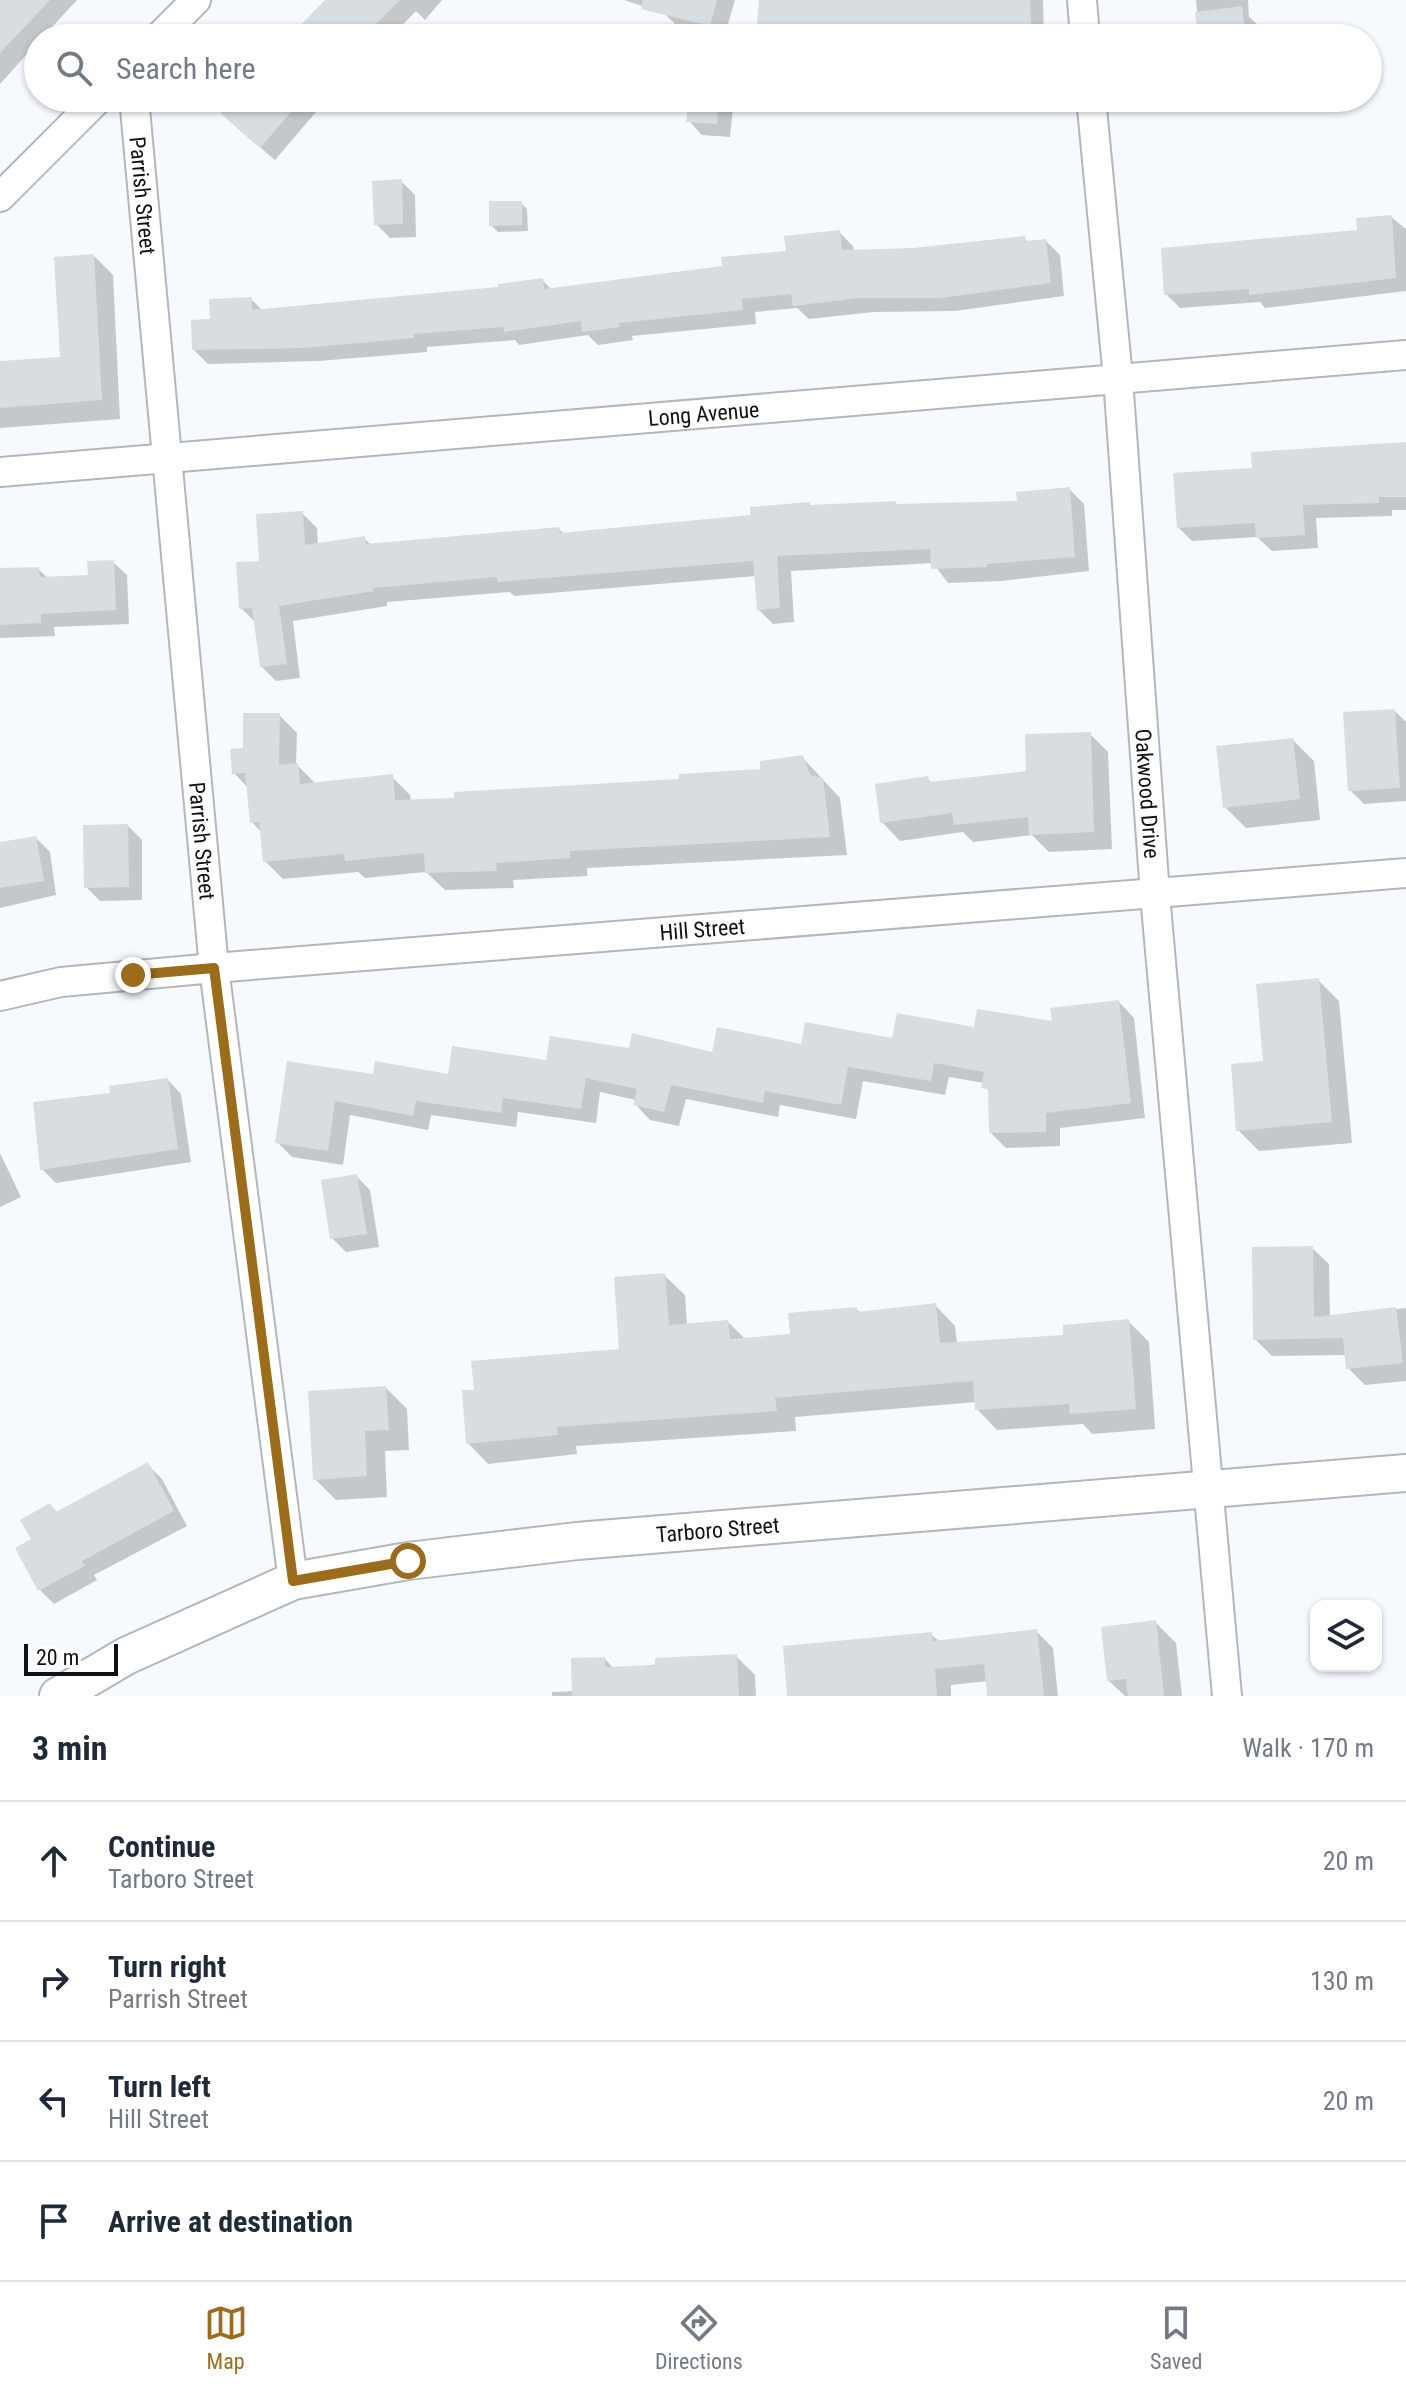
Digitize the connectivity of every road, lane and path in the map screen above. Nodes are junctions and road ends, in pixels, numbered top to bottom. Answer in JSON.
{"nodes":[{"id":1,"x":196,"y":0,"type":"edge"},
{"id":2,"x":1082,"y":0,"type":"edge"},
{"id":3,"x":172,"y":24,"type":"edge"},
{"id":4,"x":1084,"y":24,"type":"edge"},
{"id":5,"x":85,"y":112,"type":"edge"},
{"id":6,"x":135,"y":112,"type":"edge"},
{"id":7,"x":1092,"y":112,"type":"edge"},
{"id":8,"x":0,"y":197,"type":"edge"},
{"id":9,"x":1406,"y":355,"type":"edge"},
{"id":10,"x":1118,"y":378,"type":"junction"},
{"id":11,"x":166,"y":457,"type":"junction"},
{"id":12,"x":0,"y":472,"type":"edge"},
{"id":13,"x":1406,"y":873,"type":"edge"},
{"id":14,"x":1155,"y":895,"type":"junction"},
{"id":15,"x":214,"y":968,"type":"junction"},
{"id":16,"x":0,"y":996,"type":"edge"},
{"id":17,"x":1406,"y":1473,"type":"edge"},
{"id":18,"x":1208,"y":1490,"type":"junction"},
{"id":19,"x":293,"y":1581,"type":"junction"},
{"id":20,"x":58,"y":1696,"type":"edge"},
{"id":21,"x":1227,"y":1696,"type":"edge"}],
"edges":[{"from":1,"to":3,"type":"street"},
{"from":2,"to":4,"type":"street"},
{"from":5,"to":8,"type":"street"},
{"from":6,"to":11,"type":"street","name":"Parrish Street"},
{"from":7,"to":10,"type":"street","name":"Oakwood Drive"},
{"from":9,"to":10,"type":"street","name":"Long Avenue"},
{"from":10,"to":11,"type":"street","name":"Long Avenue"},
{"from":10,"to":14,"type":"street","name":"Oakwood Drive"},
{"from":11,"to":12,"type":"street","name":"Long Avenue"},
{"from":11,"to":15,"type":"street","name":"Parrish Street"},
{"from":13,"to":14,"type":"street","name":"Hill Street"},
{"from":14,"to":15,"type":"street","name":"Hill Street"},
{"from":14,"to":18,"type":"street","name":"Oakwood Drive"},
{"from":15,"to":16,"type":"street","name":"Hill Street"},
{"from":15,"to":19,"type":"street","name":"Parrish Street"},
{"from":17,"to":18,"type":"street","name":"Tarboro Street"},
{"from":18,"to":19,"type":"street","name":"Tarboro Street"},
{"from":18,"to":21,"type":"street","name":"Oakwood Drive"},
{"from":19,"to":20,"type":"street","name":"Tarboro Street"}]}
